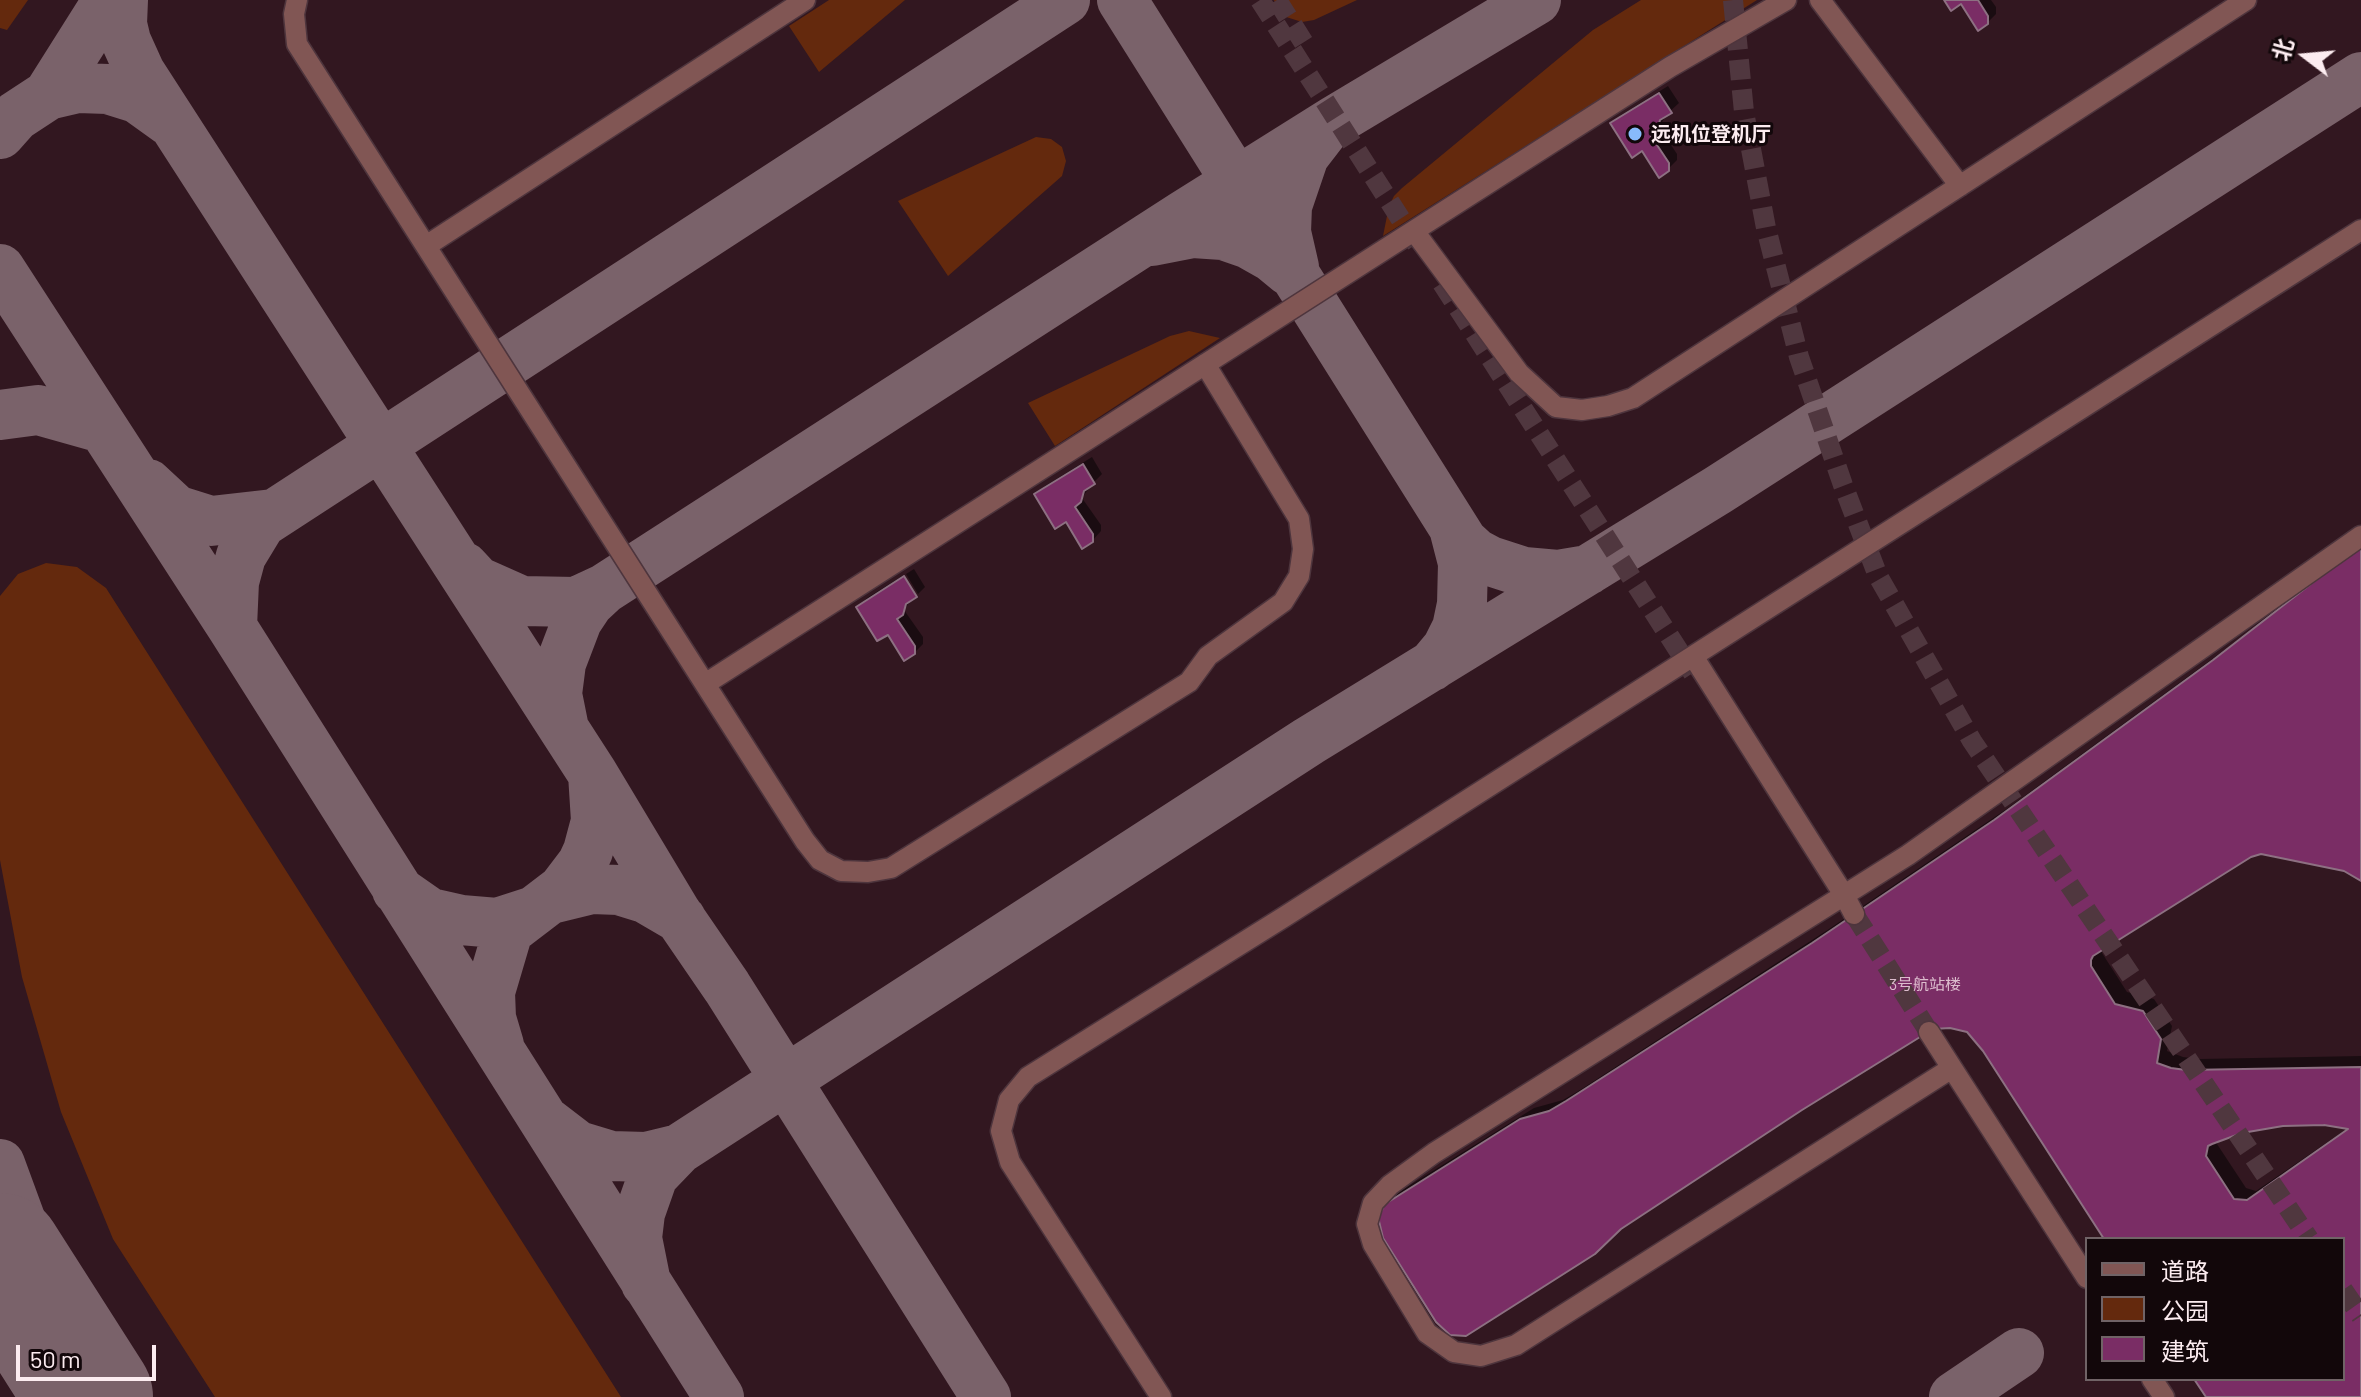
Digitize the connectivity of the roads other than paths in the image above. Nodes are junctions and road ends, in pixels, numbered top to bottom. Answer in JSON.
{"nodes":[{"id":1,"x":297,"y":0,"type":"edge"},
{"id":2,"x":805,"y":0,"type":"edge"},
{"id":3,"x":1786,"y":0,"type":"edge"},
{"id":4,"x":1820,"y":0,"type":"edge"},
{"id":5,"x":2246,"y":0,"type":"edge"},
{"id":6,"x":1960,"y":186,"type":"junction"},
{"id":7,"x":2361,"y":230,"type":"edge"},
{"id":8,"x":1414,"y":231,"type":"junction"},
{"id":9,"x":426,"y":246,"type":"junction"},
{"id":10,"x":1205,"y":364,"type":"junction"},
{"id":11,"x":2361,"y":536,"type":"edge"},
{"id":12,"x":1696,"y":670,"type":"tunnel mouth"},
{"id":13,"x":705,"y":684,"type":"junction"},
{"id":14,"x":1841,"y":897,"type":"junction"},
{"id":15,"x":1854,"y":914,"type":"tunnel mouth"},
{"id":16,"x":1929,"y":1032,"type":"tunnel mouth"},
{"id":17,"x":1952,"y":1068,"type":"junction"},
{"id":18,"x":2085,"y":1275,"type":"edge"},
{"id":19,"x":1161,"y":1397,"type":"edge"}],
"edges":[{"from":1,"to":9,"type":"lane"},
{"from":2,"to":9,"type":"lane"},
{"from":3,"to":8,"type":"lane"},
{"from":4,"to":6,"type":"lane"},
{"from":5,"to":6,"type":"lane"},
{"from":6,"to":8,"type":"lane"},
{"from":7,"to":19,"type":"lane"},
{"from":8,"to":10,"type":"lane"},
{"from":9,"to":13,"type":"lane"},
{"from":10,"to":13,"type":"lane"},
{"from":10,"to":13,"type":"lane"},
{"from":11,"to":14,"type":"lane"},
{"from":12,"to":14,"type":"lane"},
{"from":14,"to":15,"type":"lane"},
{"from":14,"to":17,"type":"lane"},
{"from":16,"to":17,"type":"lane"},
{"from":17,"to":18,"type":"lane"}]}
